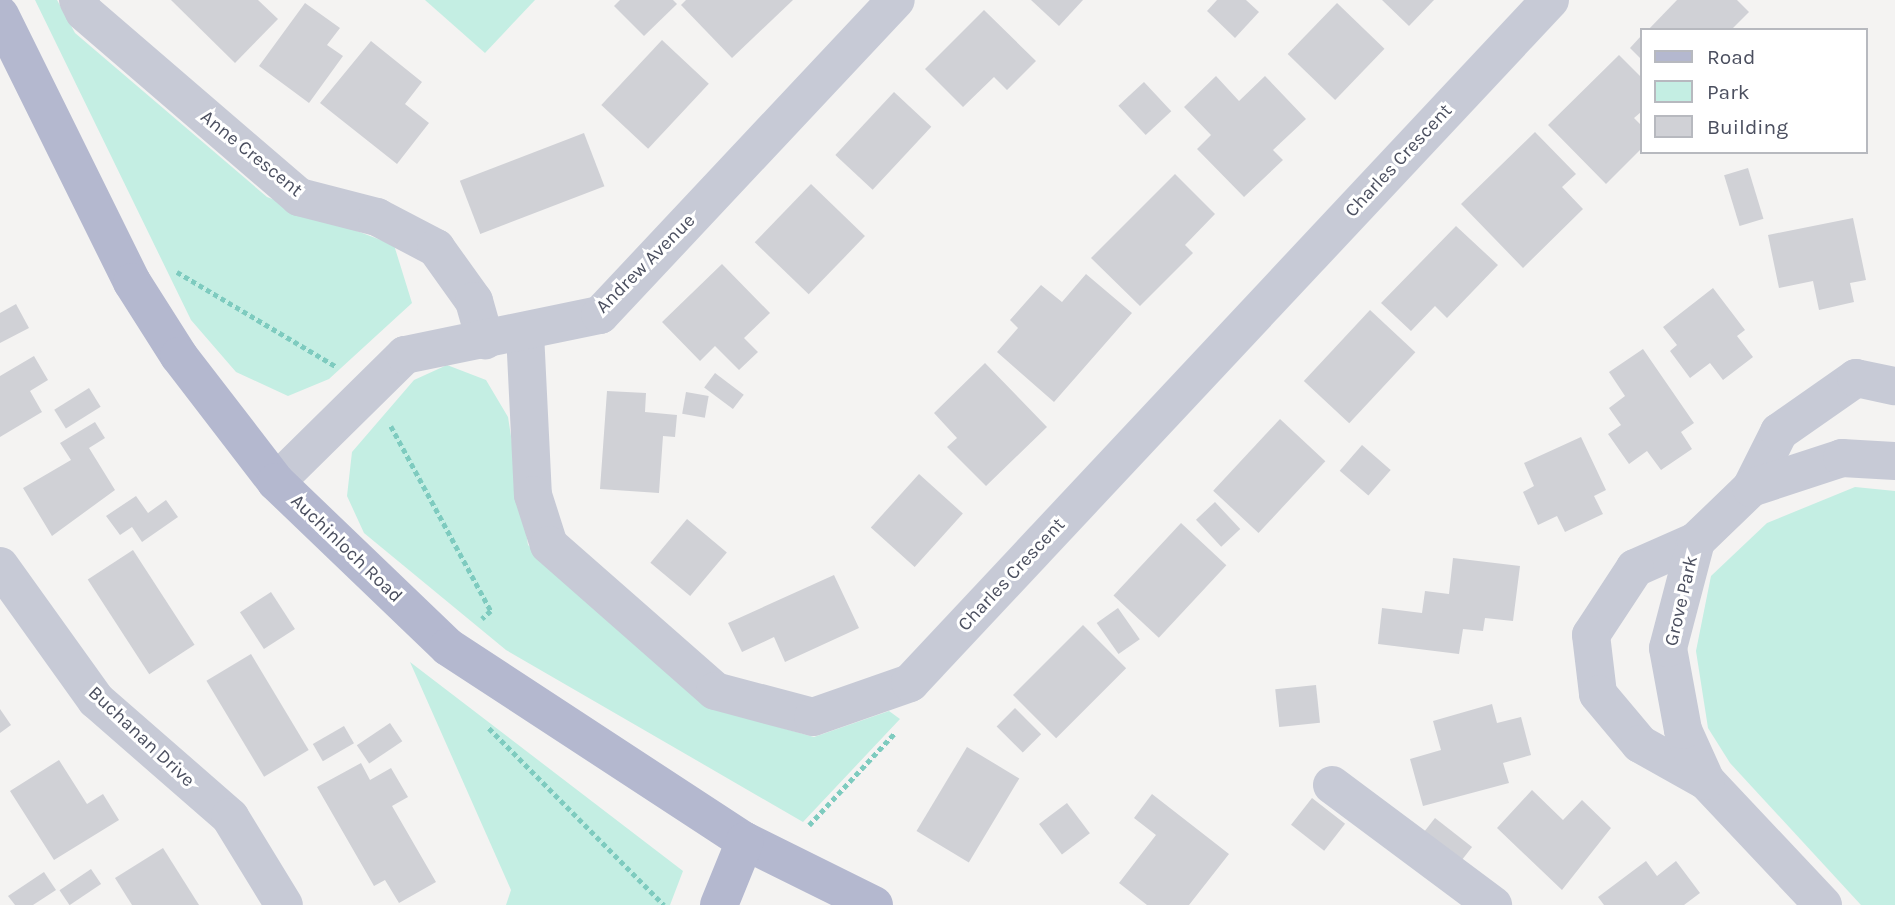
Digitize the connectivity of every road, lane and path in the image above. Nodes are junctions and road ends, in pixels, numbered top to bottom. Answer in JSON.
{"nodes":[{"id":1,"x":78,"y":0,"type":"edge"},
{"id":2,"x":896,"y":0,"type":"edge"},
{"id":3,"x":1550,"y":0,"type":"edge"},
{"id":4,"x":0,"y":15,"type":"edge"},
{"id":5,"x":174,"y":270,"type":"dead end"},
{"id":6,"x":525,"y":333,"type":"junction"},
{"id":7,"x":485,"y":340,"type":"junction"},
{"id":8,"x":1895,"y":386,"type":"edge"},
{"id":9,"x":372,"y":388,"type":"junction"},
{"id":10,"x":1895,"y":461,"type":"edge"},
{"id":11,"x":276,"y":482,"type":"junction"},
{"id":12,"x":1751,"y":488,"type":"junction"},
{"id":13,"x":1696,"y":541,"type":"junction"},
{"id":14,"x":0,"y":566,"type":"edge"},
{"id":15,"x":449,"y":647,"type":"junction"},
{"id":16,"x":480,"y":718,"type":"dead end"},
{"id":17,"x":860,"y":770,"type":"dead end"},
{"id":18,"x":1706,"y":780,"type":"junction"},
{"id":19,"x":1332,"y":785,"type":"dead end"},
{"id":20,"x":818,"y":816,"type":"dead end"},
{"id":21,"x":745,"y":841,"type":"junction"},
{"id":22,"x":284,"y":905,"type":"edge"},
{"id":23,"x":664,"y":905,"type":"edge"},
{"id":24,"x":719,"y":905,"type":"edge"},
{"id":25,"x":874,"y":905,"type":"edge"},
{"id":26,"x":1493,"y":905,"type":"edge"},
{"id":27,"x":1823,"y":905,"type":"edge"}],
"edges":[{"from":1,"to":7,"type":"street","name":"Anne Crescent"},
{"from":2,"to":6,"type":"street","name":"Andrew Avenue"},
{"from":3,"to":6,"type":"street","name":"Charles Crescent"},
{"from":4,"to":11,"type":"main road","name":"Auchinloch Road"},
{"from":5,"to":9,"type":"path"},
{"from":6,"to":7,"type":"street","name":"Andrew Avenue"},
{"from":7,"to":9,"type":"street","name":"Andrew Avenue"},
{"from":8,"to":12,"type":"street","name":"Grove Park"},
{"from":9,"to":11,"type":"street","name":"Andrew Avenue"},
{"from":9,"to":15,"type":"path"},
{"from":10,"to":12,"type":"street","name":"Grove Park"},
{"from":11,"to":15,"type":"main road","name":"Auchinloch Road"},
{"from":12,"to":13,"type":"street","name":"Grove Park"},
{"from":13,"to":18,"type":"street","name":"Grove Park"},
{"from":13,"to":18,"type":"street","name":"Grove Park"},
{"from":14,"to":22,"type":"street","name":"Buchanan Drive"},
{"from":15,"to":21,"type":"main road","name":"Auchinloch Road"},
{"from":16,"to":23,"type":"path"},
{"from":17,"to":20,"type":"path"},
{"from":18,"to":27,"type":"street","name":"Grove Park"},
{"from":19,"to":26,"type":"street"},
{"from":21,"to":24,"type":"main road"},
{"from":21,"to":25,"type":"main road","name":"Auchinloch Road"}]}
